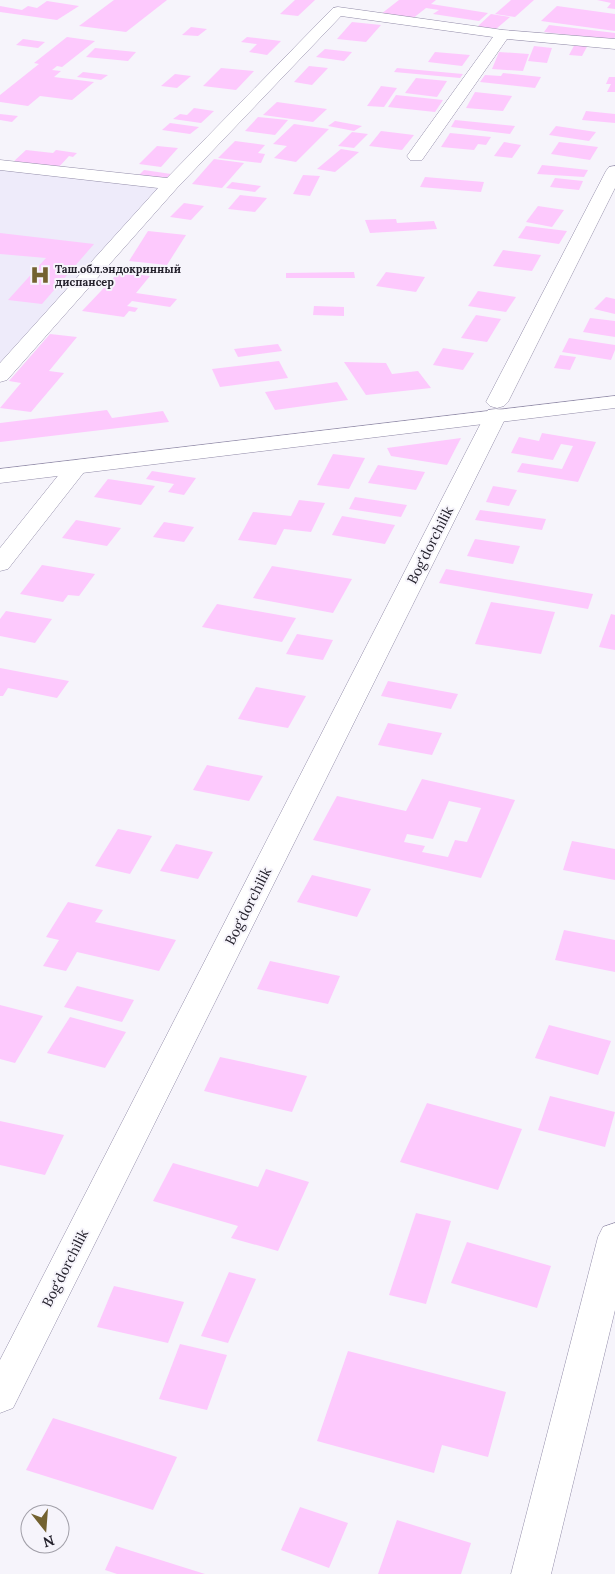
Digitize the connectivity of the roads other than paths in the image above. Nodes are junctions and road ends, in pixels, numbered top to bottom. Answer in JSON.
{"nodes":[{"id":1,"x":372,"y":3,"type":"dead end"},
{"id":2,"x":345,"y":5,"type":"edge"},
{"id":3,"x":503,"y":34,"type":"junction"},
{"id":4,"x":615,"y":44,"type":"edge"},
{"id":5,"x":416,"y":156,"type":"dead end"},
{"id":6,"x":0,"y":164,"type":"edge"},
{"id":7,"x":615,"y":171,"type":"edge"},
{"id":8,"x":171,"y":184,"type":"junction"},
{"id":9,"x":0,"y":376,"type":"edge"},
{"id":10,"x":615,"y":388,"type":"edge"},
{"id":11,"x":615,"y":402,"type":"edge"},
{"id":12,"x":496,"y":409,"type":"junction"},
{"id":13,"x":0,"y":461,"type":"edge"},
{"id":14,"x":77,"y":467,"type":"junction"},
{"id":15,"x":0,"y":476,"type":"edge"},
{"id":16,"x":0,"y":564,"type":"edge"},
{"id":17,"x":615,"y":1237,"type":"edge"},
{"id":18,"x":0,"y":1397,"type":"edge"},
{"id":19,"x":531,"y":1574,"type":"edge"}],
"edges":[{"from":1,"to":2,"type":"street"},
{"from":2,"to":3,"type":"street"},
{"from":2,"to":8,"type":"street"},
{"from":3,"to":4,"type":"street"},
{"from":3,"to":5,"type":"street"},
{"from":6,"to":8,"type":"street"},
{"from":7,"to":12,"type":"street","name":"Bog'dorchilik"},
{"from":8,"to":9,"type":"street"},
{"from":10,"to":12,"type":"street"},
{"from":11,"to":12,"type":"street"},
{"from":12,"to":13,"type":"street"},
{"from":12,"to":14,"type":"street"},
{"from":12,"to":18,"type":"street","name":"Bog'dorchilik"},
{"from":14,"to":15,"type":"street"},
{"from":14,"to":16,"type":"street"},
{"from":17,"to":19,"type":"street"}]}
